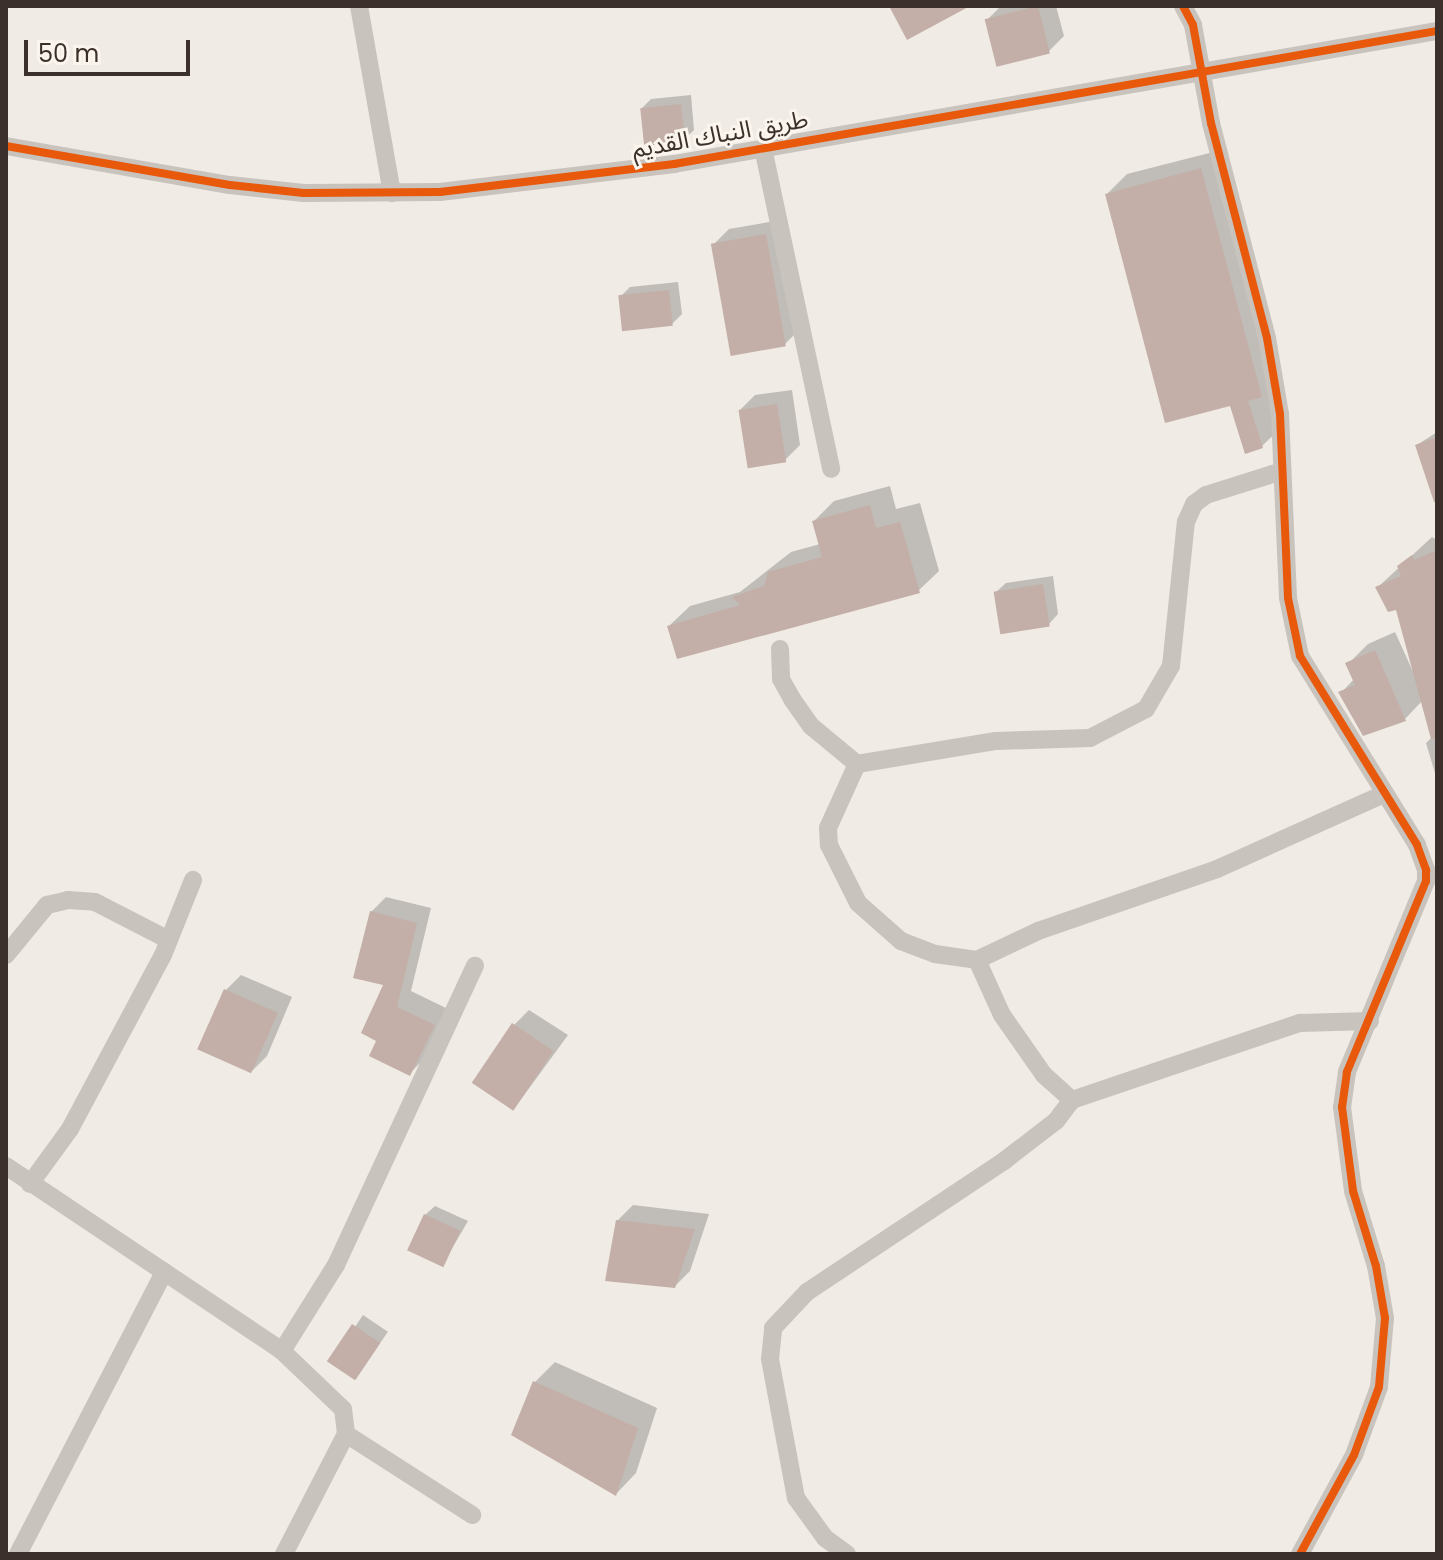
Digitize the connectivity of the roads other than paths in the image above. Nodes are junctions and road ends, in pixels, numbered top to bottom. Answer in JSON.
{"nodes":[{"id":1,"x":359,"y":6,"type":"edge"},
{"id":2,"x":1183,"y":6,"type":"edge"},
{"id":3,"x":1437,"y":31,"type":"edge"},
{"id":4,"x":1204,"y":72,"type":"junction"},
{"id":5,"x":6,"y":146,"type":"edge"},
{"id":6,"x":763,"y":148,"type":"junction"},
{"id":7,"x":392,"y":193,"type":"junction"},
{"id":8,"x":831,"y":469,"type":"dead end"},
{"id":9,"x":1282,"y":471,"type":"junction"},
{"id":10,"x":780,"y":649,"type":"dead end"},
{"id":11,"x":857,"y":764,"type":"junction"},
{"id":12,"x":1384,"y":794,"type":"junction"},
{"id":13,"x":1429,"y":850,"type":"edge"},
{"id":14,"x":193,"y":880,"type":"dead end"},
{"id":15,"x":1432,"y":883,"type":"edge"},
{"id":16,"x":169,"y":940,"type":"junction"},
{"id":17,"x":6,"y":955,"type":"edge"},
{"id":18,"x":977,"y":960,"type":"junction"},
{"id":19,"x":475,"y":966,"type":"dead end"},
{"id":20,"x":1370,"y":1021,"type":"junction"},
{"id":21,"x":1072,"y":1100,"type":"junction"},
{"id":22,"x":6,"y":1166,"type":"edge"},
{"id":23,"x":30,"y":1184,"type":"junction"},
{"id":24,"x":164,"y":1272,"type":"junction"},
{"id":25,"x":282,"y":1351,"type":"junction"},
{"id":26,"x":346,"y":1434,"type":"junction"},
{"id":27,"x":472,"y":1515,"type":"dead end"},
{"id":28,"x":1304,"y":1553,"type":"edge"},
{"id":29,"x":18,"y":1554,"type":"edge"},
{"id":30,"x":284,"y":1554,"type":"edge"},
{"id":31,"x":847,"y":1554,"type":"edge"}],
"edges":[{"from":1,"to":7,"type":"street"},
{"from":2,"to":4,"type":"street"},
{"from":3,"to":4,"type":"street","name":"طريق النباك القديم"},
{"from":4,"to":6,"type":"street","name":"طريق النباك القديم"},
{"from":4,"to":9,"type":"street"},
{"from":5,"to":7,"type":"street","name":"طريق النباك القديم"},
{"from":6,"to":7,"type":"street","name":"طريق النباك القديم"},
{"from":6,"to":8,"type":"street"},
{"from":9,"to":11,"type":"street"},
{"from":9,"to":12,"type":"street"},
{"from":10,"to":11,"type":"street"},
{"from":11,"to":18,"type":"street"},
{"from":12,"to":13,"type":"street"},
{"from":12,"to":18,"type":"street"},
{"from":13,"to":15,"type":"street"},
{"from":14,"to":16,"type":"street"},
{"from":15,"to":20,"type":"street"},
{"from":16,"to":17,"type":"street"},
{"from":16,"to":23,"type":"street"},
{"from":18,"to":21,"type":"street"},
{"from":19,"to":25,"type":"street"},
{"from":20,"to":21,"type":"street"},
{"from":20,"to":28,"type":"street"},
{"from":21,"to":31,"type":"street"},
{"from":22,"to":23,"type":"street"},
{"from":23,"to":24,"type":"street"},
{"from":24,"to":25,"type":"street"},
{"from":24,"to":29,"type":"street"},
{"from":25,"to":26,"type":"street"},
{"from":26,"to":27,"type":"street"},
{"from":26,"to":30,"type":"street"}]}
